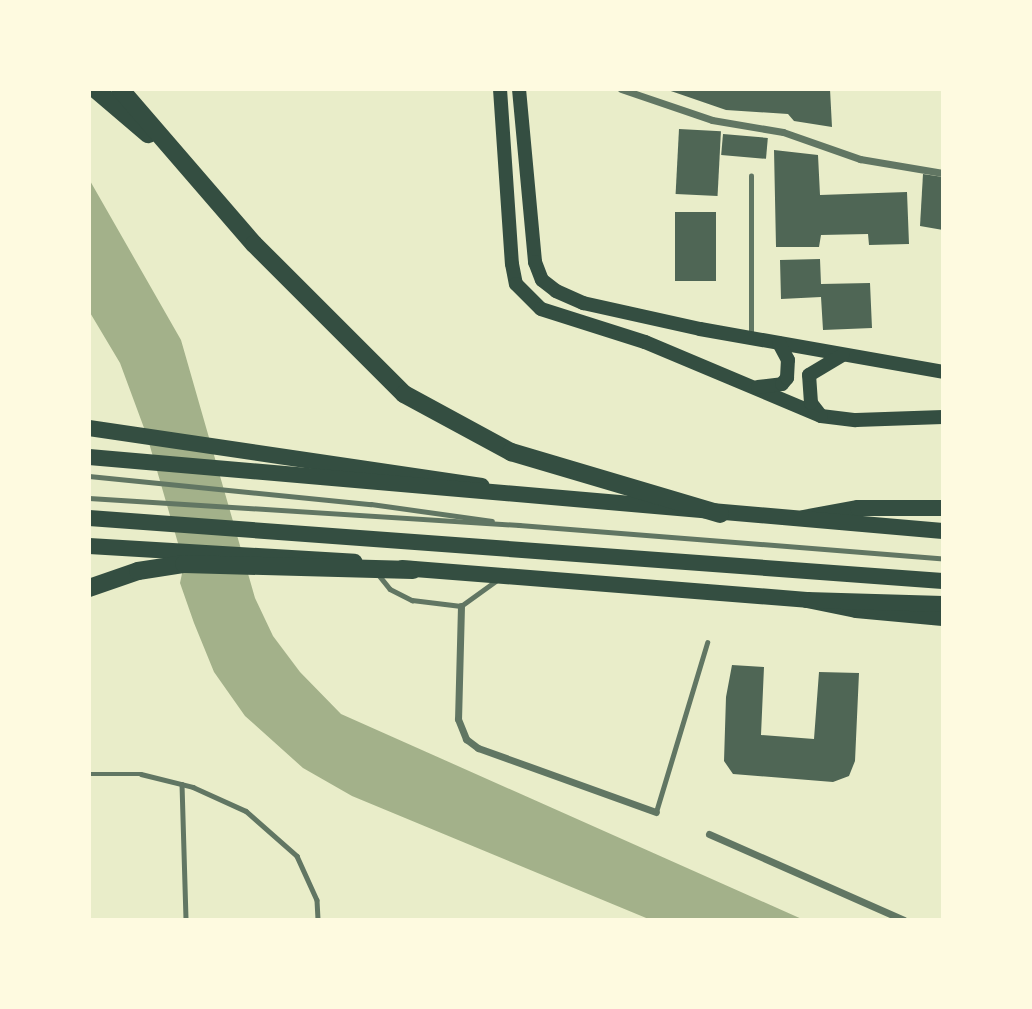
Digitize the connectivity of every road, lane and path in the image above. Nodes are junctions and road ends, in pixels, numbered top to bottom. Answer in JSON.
{"nodes":[{"id":1,"x":95,"y":89,"type":"edge"},
{"id":2,"x":120,"y":89,"type":"edge"},
{"id":3,"x":500,"y":89,"type":"edge"},
{"id":4,"x":519,"y":89,"type":"edge"},
{"id":5,"x":621,"y":89,"type":"edge"},
{"id":6,"x":175,"y":156,"type":"junction"},
{"id":7,"x":943,"y":173,"type":"edge"},
{"id":8,"x":751,"y":176,"type":"dead end"},
{"id":9,"x":751,"y":336,"type":"junction"},
{"id":10,"x":779,"y":343,"type":"junction"},
{"id":11,"x":847,"y":354,"type":"junction"},
{"id":12,"x":943,"y":372,"type":"edge"},
{"id":13,"x":753,"y":386,"type":"junction"},
{"id":14,"x":821,"y":416,"type":"junction"},
{"id":15,"x":943,"y":417,"type":"edge"},
{"id":16,"x":89,"y":428,"type":"edge"},
{"id":17,"x":89,"y":457,"type":"edge"},
{"id":18,"x":89,"y":476,"type":"edge"},
{"id":19,"x":89,"y":498,"type":"edge"},
{"id":20,"x":542,"y":499,"type":"junction"},
{"id":21,"x":943,"y":508,"type":"edge"},
{"id":22,"x":720,"y":514,"type":"junction"},
{"id":23,"x":89,"y":518,"type":"edge"},
{"id":24,"x":792,"y":521,"type":"junction"},
{"id":25,"x":519,"y":525,"type":"junction"},
{"id":26,"x":943,"y":531,"type":"edge"},
{"id":27,"x":89,"y":546,"type":"edge"},
{"id":28,"x":943,"y":558,"type":"edge"},
{"id":29,"x":414,"y":570,"type":"junction"},
{"id":30,"x":375,"y":571,"type":"junction"},
{"id":31,"x":501,"y":576,"type":"junction"},
{"id":32,"x":943,"y":580,"type":"edge"},
{"id":33,"x":89,"y":588,"type":"edge"},
{"id":34,"x":807,"y":600,"type":"junction"},
{"id":35,"x":943,"y":604,"type":"edge"},
{"id":36,"x":461,"y":606,"type":"junction"},
{"id":37,"x":943,"y":618,"type":"edge"},
{"id":38,"x":707,"y":643,"type":"dead end"},
{"id":39,"x":89,"y":774,"type":"edge"},
{"id":40,"x":182,"y":784,"type":"junction"},
{"id":41,"x":656,"y":812,"type":"joint"},
{"id":42,"x":709,"y":834,"type":"dead end"},
{"id":43,"x":186,"y":920,"type":"edge"},
{"id":44,"x":318,"y":920,"type":"edge"},
{"id":45,"x":904,"y":920,"type":"edge"}],
"edges":[{"from":1,"to":6,"type":"highway"},
{"from":2,"to":6,"type":"highway"},
{"from":3,"to":13,"type":"main road"},
{"from":4,"to":9,"type":"main road"},
{"from":5,"to":7,"type":"street"},
{"from":6,"to":22,"type":"highway"},
{"from":8,"to":9,"type":"lane"},
{"from":9,"to":10,"type":"main road"},
{"from":10,"to":11,"type":"main road"},
{"from":10,"to":13,"type":"main road"},
{"from":11,"to":12,"type":"main road"},
{"from":11,"to":14,"type":"main road"},
{"from":13,"to":14,"type":"main road"},
{"from":14,"to":15,"type":"main road"},
{"from":16,"to":20,"type":"main road"},
{"from":17,"to":20,"type":"main road"},
{"from":18,"to":25,"type":"lane"},
{"from":19,"to":25,"type":"lane"},
{"from":20,"to":22,"type":"main road"},
{"from":21,"to":24,"type":"main road"},
{"from":22,"to":24,"type":"main road"},
{"from":23,"to":32,"type":"main road"},
{"from":24,"to":26,"type":"main road"},
{"from":25,"to":28,"type":"lane"},
{"from":27,"to":29,"type":"main road"},
{"from":29,"to":30,"type":"highway"},
{"from":29,"to":31,"type":"main road"},
{"from":30,"to":33,"type":"highway"},
{"from":30,"to":36,"type":"lane"},
{"from":31,"to":34,"type":"main road"},
{"from":31,"to":36,"type":"lane"},
{"from":34,"to":35,"type":"main road"},
{"from":34,"to":37,"type":"main road"},
{"from":36,"to":41,"type":"street"},
{"from":38,"to":41,"type":"lane"},
{"from":39,"to":40,"type":"lane"},
{"from":40,"to":43,"type":"lane"},
{"from":40,"to":44,"type":"lane"},
{"from":42,"to":45,"type":"street"}]}
